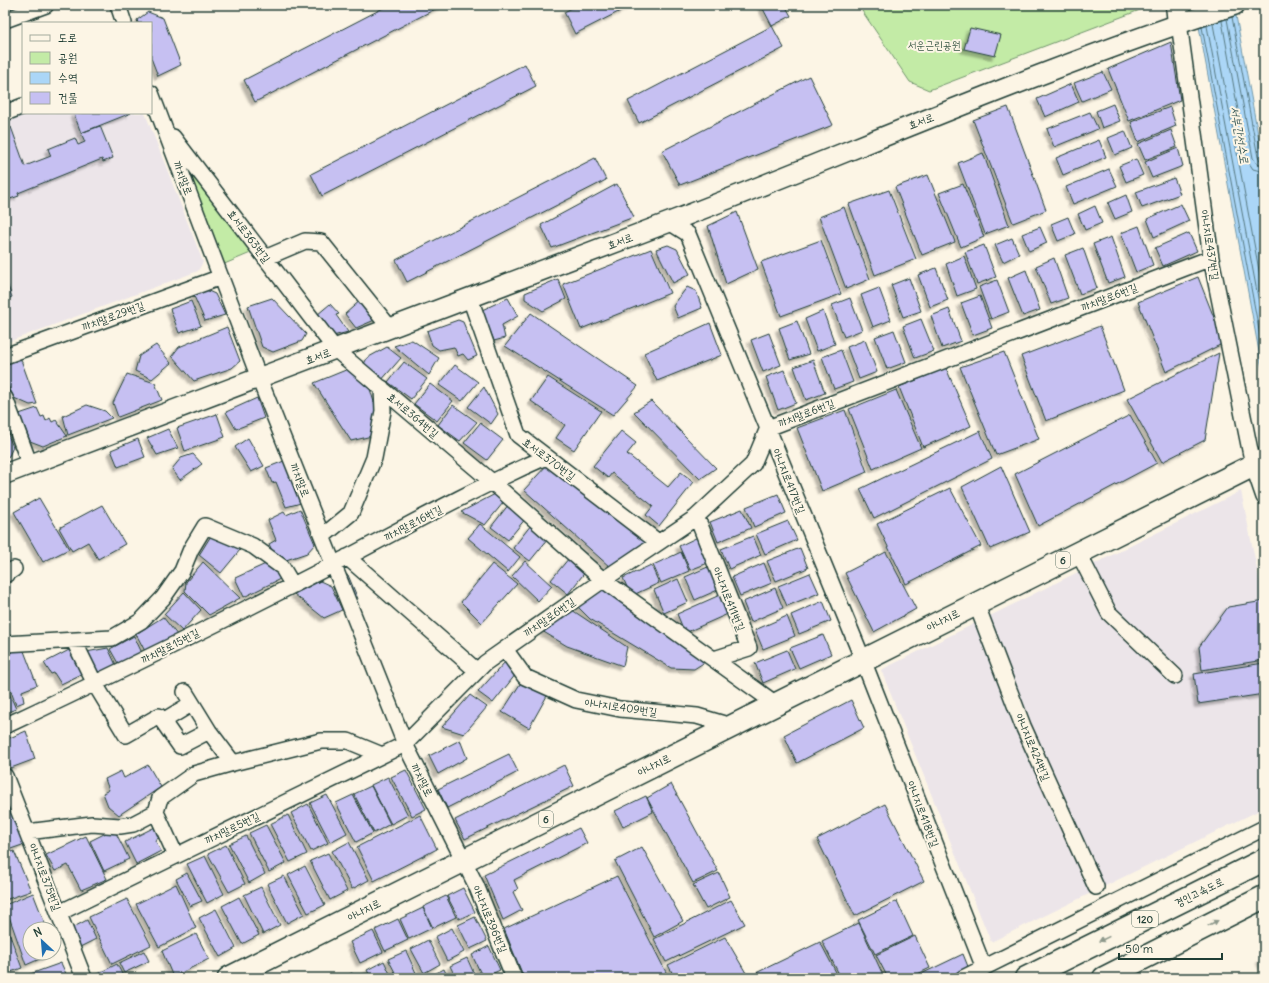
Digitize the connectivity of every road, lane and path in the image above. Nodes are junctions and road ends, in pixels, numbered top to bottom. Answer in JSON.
{"nodes":[{"id":1,"x":46,"y":5,"type":"edge"},
{"id":2,"x":118,"y":5,"type":"edge"},
{"id":3,"x":1235,"y":5,"type":"edge"},
{"id":4,"x":1183,"y":16,"type":"edge"},
{"id":5,"x":5,"y":20,"type":"edge"},
{"id":6,"x":124,"y":22,"type":"edge"},
{"id":7,"x":152,"y":96,"type":"edge"},
{"id":8,"x":22,"y":106,"type":"edge"},
{"id":9,"x":5,"y":113,"type":"edge"},
{"id":10,"x":163,"y":124,"type":"junction"},
{"id":11,"x":669,"y":222,"type":"junction"},
{"id":12,"x":265,"y":258,"type":"junction"},
{"id":13,"x":1211,"y":258,"type":"junction"},
{"id":14,"x":221,"y":277,"type":"junction"},
{"id":15,"x":470,"y":298,"type":"junction"},
{"id":16,"x":390,"y":328,"type":"junction"},
{"id":17,"x":335,"y":349,"type":"junction"},
{"id":18,"x":5,"y":356,"type":"edge"},
{"id":19,"x":259,"y":378,"type":"junction"},
{"id":20,"x":382,"y":388,"type":"junction"},
{"id":21,"x":5,"y":398,"type":"edge"},
{"id":22,"x":768,"y":428,"type":"junction"},
{"id":23,"x":546,"y":457,"type":"junction"},
{"id":24,"x":1260,"y":462,"type":"edge"},
{"id":25,"x":30,"y":465,"type":"junction"},
{"id":26,"x":5,"y":474,"type":"edge"},
{"id":27,"x":491,"y":481,"type":"junction"},
{"id":28,"x":1264,"y":497,"type":"edge"},
{"id":29,"x":695,"y":518,"type":"junction"},
{"id":30,"x":323,"y":536,"type":"junction"},
{"id":31,"x":658,"y":542,"type":"junction"},
{"id":32,"x":1078,"y":552,"type":"junction"},
{"id":33,"x":340,"y":560,"type":"junction"},
{"id":34,"x":602,"y":580,"type":"junction"},
{"id":35,"x":292,"y":584,"type":"junction"},
{"id":36,"x":976,"y":603,"type":"junction"},
{"id":37,"x":74,"y":642,"type":"junction"},
{"id":38,"x":5,"y":644,"type":"edge"},
{"id":39,"x":505,"y":649,"type":"junction"},
{"id":40,"x":714,"y":659,"type":"junction"},
{"id":41,"x":863,"y":660,"type":"junction"},
{"id":42,"x":477,"y":671,"type":"junction"},
{"id":43,"x":1174,"y":676,"type":"dead end"},
{"id":44,"x":94,"y":684,"type":"junction"},
{"id":45,"x":776,"y":704,"type":"junction"},
{"id":46,"x":163,"y":721,"type":"junction"},
{"id":47,"x":5,"y":726,"type":"edge"},
{"id":48,"x":731,"y":726,"type":"junction"},
{"id":49,"x":209,"y":731,"type":"junction"},
{"id":50,"x":405,"y":744,"type":"junction"},
{"id":51,"x":382,"y":755,"type":"junction"},
{"id":52,"x":233,"y":762,"type":"junction"},
{"id":53,"x":5,"y":776,"type":"edge"},
{"id":54,"x":156,"y":812,"type":"junction"},
{"id":55,"x":1264,"y":828,"type":"edge"},
{"id":56,"x":27,"y":832,"type":"junction"},
{"id":57,"x":176,"y":856,"type":"junction"},
{"id":58,"x":1264,"y":860,"type":"edge"},
{"id":59,"x":463,"y":861,"type":"junction"},
{"id":60,"x":1096,"y":887,"type":"dead end"},
{"id":61,"x":1264,"y":897,"type":"edge"},
{"id":62,"x":59,"y":913,"type":"junction"},
{"id":63,"x":984,"y":968,"type":"junction"},
{"id":64,"x":512,"y":977,"type":"edge"},
{"id":65,"x":84,"y":978,"type":"edge"},
{"id":66,"x":229,"y":978,"type":"edge"},
{"id":67,"x":963,"y":978,"type":"edge"},
{"id":68,"x":1026,"y":978,"type":"edge"},
{"id":69,"x":1104,"y":978,"type":"edge"}],
"edges":[{"from":1,"to":5,"type":"street"},
{"from":2,"to":6,"type":"street"},
{"from":3,"to":4,"type":"street","name":"효서로"},
{"from":4,"to":11,"type":"street","name":"효서로"},
{"from":4,"to":13,"type":"street","name":"아나지로437번길"},
{"from":7,"to":10,"type":"street","name":"까치말로"},
{"from":8,"to":9,"type":"street"},
{"from":10,"to":12,"type":"street","name":"효서로363번길"},
{"from":10,"to":14,"type":"street","name":"까치말로"},
{"from":11,"to":15,"type":"street","name":"효서로"},
{"from":11,"to":22,"type":"street","name":"아나지로417번길"},
{"from":12,"to":16,"type":"street"},
{"from":12,"to":17,"type":"street","name":"효서로363번길"},
{"from":13,"to":22,"type":"street","name":"까치말로6번길"},
{"from":13,"to":24,"type":"street","name":"아나지로437번길"},
{"from":14,"to":18,"type":"street","name":"까치말로29번길"},
{"from":14,"to":19,"type":"street","name":"까치말로"},
{"from":15,"to":16,"type":"street","name":"효서로"},
{"from":15,"to":23,"type":"street","name":"효서로370번길"},
{"from":16,"to":17,"type":"street","name":"효서로"},
{"from":17,"to":19,"type":"street","name":"효서로"},
{"from":17,"to":20,"type":"street","name":"효서로364번길"},
{"from":19,"to":25,"type":"street","name":"효서로"},
{"from":19,"to":30,"type":"street","name":"까치말로"},
{"from":20,"to":27,"type":"street","name":"효서로364번길"},
{"from":20,"to":30,"type":"street"},
{"from":21,"to":25,"type":"street"},
{"from":22,"to":29,"type":"street","name":"까치말로6번길"},
{"from":22,"to":41,"type":"street","name":"아나지로417번길"},
{"from":23,"to":27,"type":"street","name":"까치말로16번길"},
{"from":23,"to":31,"type":"street","name":"효서로370번길"},
{"from":24,"to":28,"type":"street","name":"아나지로437번길"},
{"from":24,"to":32,"type":"main road","name":"아나지로","number":"6"},
{"from":25,"to":26,"type":"street","name":"효서로"},
{"from":27,"to":33,"type":"street","name":"까치말로16번길"},
{"from":27,"to":34,"type":"street","name":"효서로364번길"},
{"from":29,"to":31,"type":"street","name":"까치말로6번길"},
{"from":29,"to":40,"type":"street","name":"아나지로411번길"},
{"from":30,"to":33,"type":"street","name":"까치말로"},
{"from":31,"to":34,"type":"street","name":"까치말로6번길"},
{"from":32,"to":36,"type":"main road","name":"아나지로","number":"6"},
{"from":32,"to":43,"type":"street"},
{"from":33,"to":35,"type":"street","name":"까치말로15번길"},
{"from":33,"to":42,"type":"street"},
{"from":33,"to":50,"type":"street","name":"까치말로"},
{"from":34,"to":39,"type":"street","name":"까치말로6번길"},
{"from":34,"to":40,"type":"street"},
{"from":35,"to":37,"type":"street"},
{"from":35,"to":44,"type":"street","name":"까치말로15번길"},
{"from":36,"to":41,"type":"main road","name":"아나지로","number":"6"},
{"from":36,"to":60,"type":"street","name":"아나지로424번길"},
{"from":37,"to":38,"type":"street"},
{"from":37,"to":44,"type":"street"},
{"from":39,"to":42,"type":"street","name":"까치말로6번길"},
{"from":39,"to":48,"type":"street","name":"아나지로409번길"},
{"from":40,"to":45,"type":"street"},
{"from":41,"to":45,"type":"main road","name":"아나지로","number":"6"},
{"from":41,"to":63,"type":"street","name":"아나지로418번길"},
{"from":42,"to":50,"type":"street","name":"까치말로6번길"},
{"from":44,"to":46,"type":"street"},
{"from":44,"to":47,"type":"street","name":"까치말로15번길"},
{"from":45,"to":48,"type":"main road","name":"아나지로","number":"6"},
{"from":46,"to":49,"type":"street"},
{"from":46,"to":49,"type":"street"},
{"from":48,"to":59,"type":"main road","name":"아나지로","number":"6"},
{"from":49,"to":52,"type":"street"},
{"from":50,"to":51,"type":"street","name":"까치말로5번길"},
{"from":50,"to":59,"type":"street","name":"까치말로"},
{"from":51,"to":52,"type":"street"},
{"from":51,"to":57,"type":"street","name":"까치말로5번길"},
{"from":52,"to":54,"type":"street"},
{"from":53,"to":56,"type":"street","name":"아나지로375번길"},
{"from":54,"to":56,"type":"street"},
{"from":54,"to":57,"type":"street"},
{"from":55,"to":63,"type":"street"},
{"from":56,"to":62,"type":"street","name":"아나지로375번길"},
{"from":57,"to":62,"type":"street","name":"까치말로5번길"},
{"from":58,"to":68,"type":"main road","name":"경인고속도로","number":"120","one_way":true},
{"from":59,"to":64,"type":"street","name":"아나지로396번길"},
{"from":59,"to":66,"type":"main road","name":"아나지로","number":"6"},
{"from":69,"to":61,"type":"main road","one_way":true},
{"from":62,"to":65,"type":"street","name":"아나지로375번길"},
{"from":63,"to":67,"type":"street"}]}
